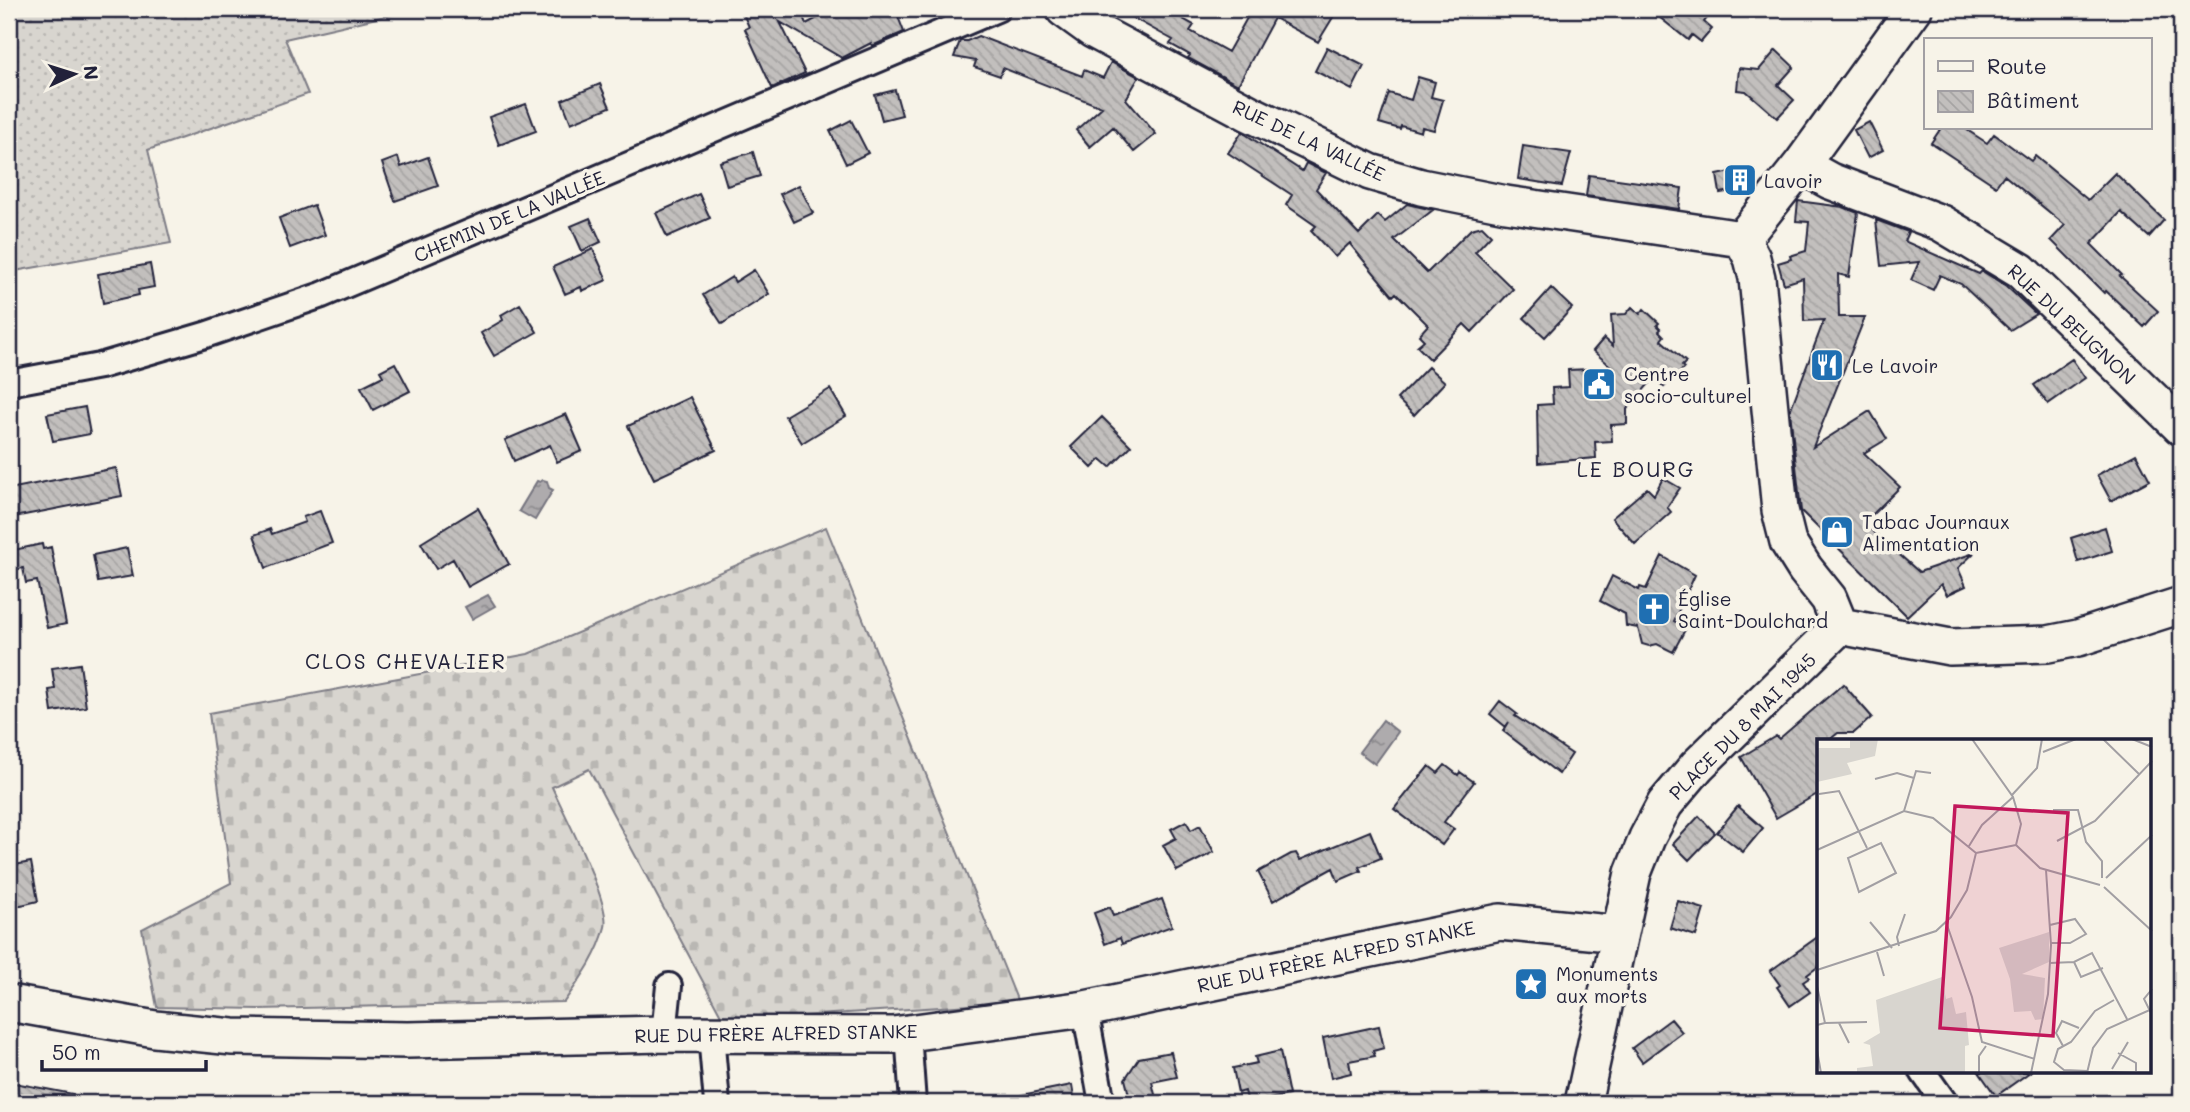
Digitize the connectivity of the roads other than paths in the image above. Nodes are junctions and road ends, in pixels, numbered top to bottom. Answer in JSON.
{"nodes":[{"id":1,"x":996,"y":9,"type":"edge"},
{"id":2,"x":1064,"y":9,"type":"edge"},
{"id":3,"x":1914,"y":9,"type":"edge"},
{"id":4,"x":1801,"y":165,"type":"junction"},
{"id":5,"x":1742,"y":239,"type":"junction"},
{"id":6,"x":9,"y":383,"type":"edge"},
{"id":7,"x":2181,"y":427,"type":"edge"},
{"id":8,"x":2181,"y":605,"type":"edge"},
{"id":9,"x":2181,"y":620,"type":"edge"},
{"id":10,"x":1840,"y":626,"type":"junction"},
{"id":11,"x":2050,"y":651,"type":"junction"},
{"id":12,"x":1619,"y":934,"type":"junction"},
{"id":13,"x":669,"y":986,"type":"dead end"},
{"id":14,"x":9,"y":1003,"type":"edge"},
{"id":15,"x":1085,"y":1009,"type":"junction"},
{"id":16,"x":908,"y":1033,"type":"junction"},
{"id":17,"x":664,"y":1034,"type":"junction"},
{"id":18,"x":711,"y":1035,"type":"junction"},
{"id":19,"x":1924,"y":1074,"type":"edge"},
{"id":20,"x":717,"y":1103,"type":"edge"},
{"id":21,"x":913,"y":1103,"type":"edge"},
{"id":22,"x":1102,"y":1103,"type":"edge"},
{"id":23,"x":1583,"y":1103,"type":"edge"},
{"id":24,"x":1945,"y":1103,"type":"edge"}],
"edges":[{"from":1,"to":6,"type":"street","name":"CHEMIN DE LA VALLÉE"},
{"from":2,"to":5,"type":"street","name":"RUE DE LA VALLÉE"},
{"from":3,"to":4,"type":"street"},
{"from":4,"to":5,"type":"street"},
{"from":4,"to":7,"type":"street","name":"RUE DU BEUGNON"},
{"from":5,"to":10,"type":"street"},
{"from":8,"to":11,"type":"street"},
{"from":9,"to":11,"type":"street"},
{"from":10,"to":11,"type":"street"},
{"from":10,"to":12,"type":"street","name":"PLACE DU 8 MAI 1945"},
{"from":12,"to":15,"type":"street","name":"RUE DU FRÈRE ALFRED STANKE"},
{"from":12,"to":23,"type":"street","name":"PLACE DU 8 MAI 1945"},
{"from":13,"to":17,"type":"street"},
{"from":14,"to":17,"type":"street","name":"RUE DU FRÈRE ALFRED STANKE"},
{"from":15,"to":16,"type":"street","name":"RUE DU FRÈRE ALFRED STANKE"},
{"from":15,"to":22,"type":"street"},
{"from":16,"to":18,"type":"street","name":"RUE DU FRÈRE ALFRED STANKE"},
{"from":16,"to":21,"type":"street"},
{"from":17,"to":18,"type":"street","name":"RUE DU FRÈRE ALFRED STANKE"},
{"from":18,"to":20,"type":"street"},
{"from":19,"to":24,"type":"street"}]}
